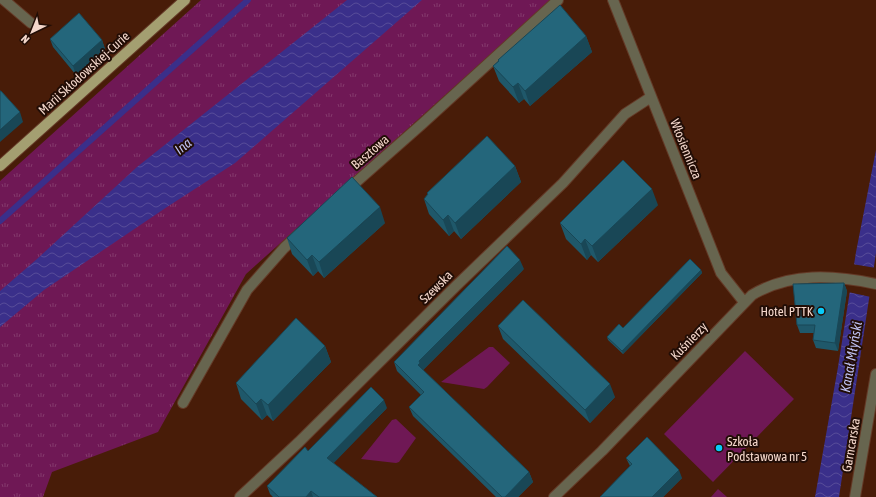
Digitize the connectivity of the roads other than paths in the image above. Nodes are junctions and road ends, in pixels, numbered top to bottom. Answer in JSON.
{"nodes":[{"id":1,"x":4,"y":0,"type":"edge"},
{"id":2,"x":185,"y":0,"type":"edge"},
{"id":3,"x":558,"y":0,"type":"edge"},
{"id":4,"x":613,"y":0,"type":"edge"},
{"id":5,"x":31,"y":23,"type":"dead end"},
{"id":6,"x":651,"y":97,"type":"junction"},
{"id":7,"x":0,"y":166,"type":"edge"},
{"id":8,"x":339,"y":197,"type":"edge"},
{"id":9,"x":306,"y":227,"type":"edge"},
{"id":10,"x":876,"y":284,"type":"edge"},
{"id":11,"x":744,"y":302,"type":"junction"},
{"id":12,"x":876,"y":374,"type":"edge"},
{"id":13,"x":183,"y":403,"type":"dead end"},
{"id":14,"x":240,"y":497,"type":"edge"},
{"id":15,"x":554,"y":497,"type":"edge"},
{"id":16,"x":855,"y":497,"type":"edge"}],
"edges":[{"from":1,"to":5,"type":"street"},
{"from":2,"to":7,"type":"main road","name":"Marii Skłodowskiej-Curie"},
{"from":3,"to":8,"type":"street","name":"Basztowa"},
{"from":4,"to":6,"type":"street","name":"Włosiennicza"},
{"from":6,"to":11,"type":"street","name":"Włosiennicza"},
{"from":6,"to":14,"type":"street","name":"Szewska"},
{"from":9,"to":13,"type":"street"},
{"from":10,"to":11,"type":"street","name":"Kuśnierzy"},
{"from":11,"to":15,"type":"street","name":"Kuśnierzy"},
{"from":12,"to":16,"type":"street","name":"Garncarska"}]}
